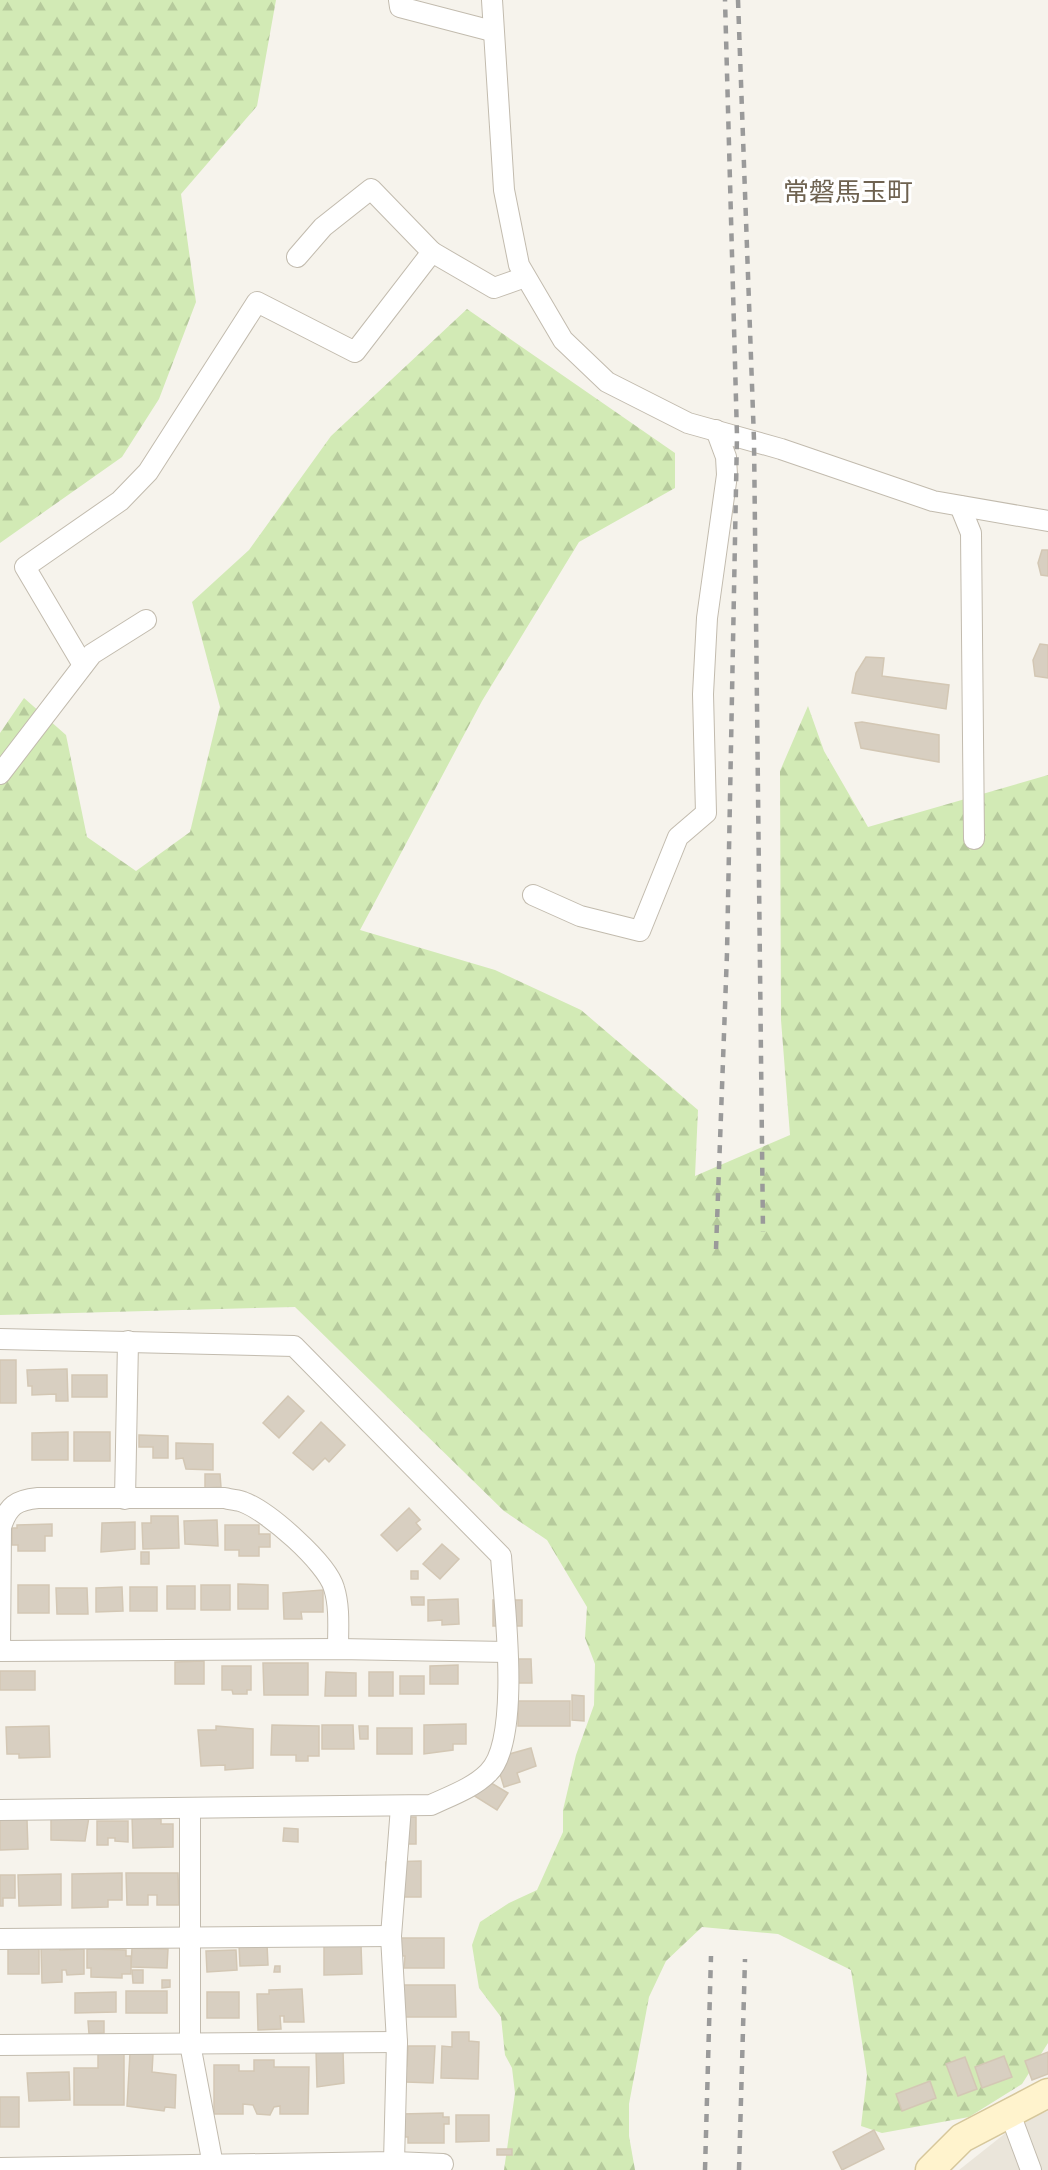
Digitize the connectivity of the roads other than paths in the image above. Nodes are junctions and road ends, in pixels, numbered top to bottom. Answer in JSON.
{"nodes":[{"id":1,"x":399,"y":0,"type":"edge"},
{"id":2,"x":492,"y":0,"type":"edge"},
{"id":3,"x":492,"y":31,"type":"junction"},
{"id":4,"x":432,"y":252,"type":"junction"},
{"id":5,"x":297,"y":257,"type":"dead end"},
{"id":6,"x":525,"y":277,"type":"junction"},
{"id":7,"x":716,"y":430,"type":"junction"},
{"id":8,"x":960,"y":506,"type":"junction"},
{"id":9,"x":1048,"y":521,"type":"edge"},
{"id":10,"x":146,"y":620,"type":"dead end"},
{"id":11,"x":83,"y":665,"type":"junction"},
{"id":12,"x":0,"y":774,"type":"edge"},
{"id":13,"x":974,"y":839,"type":"dead end"},
{"id":14,"x":533,"y":895,"type":"dead end"},
{"id":15,"x":0,"y":1339,"type":"edge"},
{"id":16,"x":128,"y":1341,"type":"junction"},
{"id":17,"x":125,"y":1499,"type":"junction"},
{"id":18,"x":338,"y":1649,"type":"junction"},
{"id":19,"x":0,"y":1651,"type":"edge"},
{"id":20,"x":507,"y":1652,"type":"junction"},
{"id":21,"x":401,"y":1807,"type":"junction"},
{"id":22,"x":190,"y":1809,"type":"junction"},
{"id":23,"x":0,"y":1810,"type":"edge"},
{"id":24,"x":391,"y":1936,"type":"junction"},
{"id":25,"x":0,"y":1939,"type":"edge"},
{"id":26,"x":190,"y":1939,"type":"junction"},
{"id":27,"x":397,"y":2042,"type":"junction"},
{"id":28,"x":190,"y":2044,"type":"junction"},
{"id":29,"x":0,"y":2045,"type":"edge"},
{"id":30,"x":1048,"y":2093,"type":"edge"},
{"id":31,"x":1009,"y":2111,"type":"junction"},
{"id":32,"x":394,"y":2162,"type":"junction"},
{"id":33,"x":443,"y":2164,"type":"dead end"},
{"id":34,"x":213,"y":2165,"type":"junction"},
{"id":35,"x":0,"y":2168,"type":"edge"},
{"id":36,"x":87,"y":2168,"type":"edge"},
{"id":37,"x":292,"y":2168,"type":"edge"},
{"id":38,"x":930,"y":2170,"type":"edge"},
{"id":39,"x":1030,"y":2170,"type":"edge"}],
"edges":[{"from":1,"to":3,"type":"street"},
{"from":2,"to":3,"type":"street"},
{"from":3,"to":6,"type":"street"},
{"from":4,"to":5,"type":"street"},
{"from":4,"to":6,"type":"street"},
{"from":4,"to":11,"type":"street"},
{"from":6,"to":7,"type":"street"},
{"from":7,"to":8,"type":"street"},
{"from":7,"to":14,"type":"street"},
{"from":8,"to":9,"type":"street"},
{"from":8,"to":13,"type":"street"},
{"from":10,"to":11,"type":"street"},
{"from":11,"to":12,"type":"street"},
{"from":15,"to":16,"type":"street"},
{"from":16,"to":17,"type":"street"},
{"from":16,"to":20,"type":"street"},
{"from":17,"to":18,"type":"street"},
{"from":17,"to":19,"type":"street"},
{"from":18,"to":19,"type":"street"},
{"from":18,"to":20,"type":"street"},
{"from":20,"to":21,"type":"street"},
{"from":21,"to":22,"type":"street"},
{"from":21,"to":24,"type":"street"},
{"from":22,"to":23,"type":"street"},
{"from":22,"to":26,"type":"street"},
{"from":24,"to":26,"type":"street"},
{"from":24,"to":27,"type":"street"},
{"from":25,"to":26,"type":"street"},
{"from":26,"to":28,"type":"street"},
{"from":27,"to":28,"type":"street"},
{"from":27,"to":32,"type":"street"},
{"from":28,"to":29,"type":"street"},
{"from":28,"to":34,"type":"street"},
{"from":30,"to":31,"type":"street"},
{"from":31,"to":38,"type":"street"},
{"from":31,"to":39,"type":"street"},
{"from":32,"to":33,"type":"street"},
{"from":32,"to":37,"type":"street"},
{"from":34,"to":36,"type":"street"},
{"from":34,"to":37,"type":"street"},
{"from":35,"to":36,"type":"street"}]}
